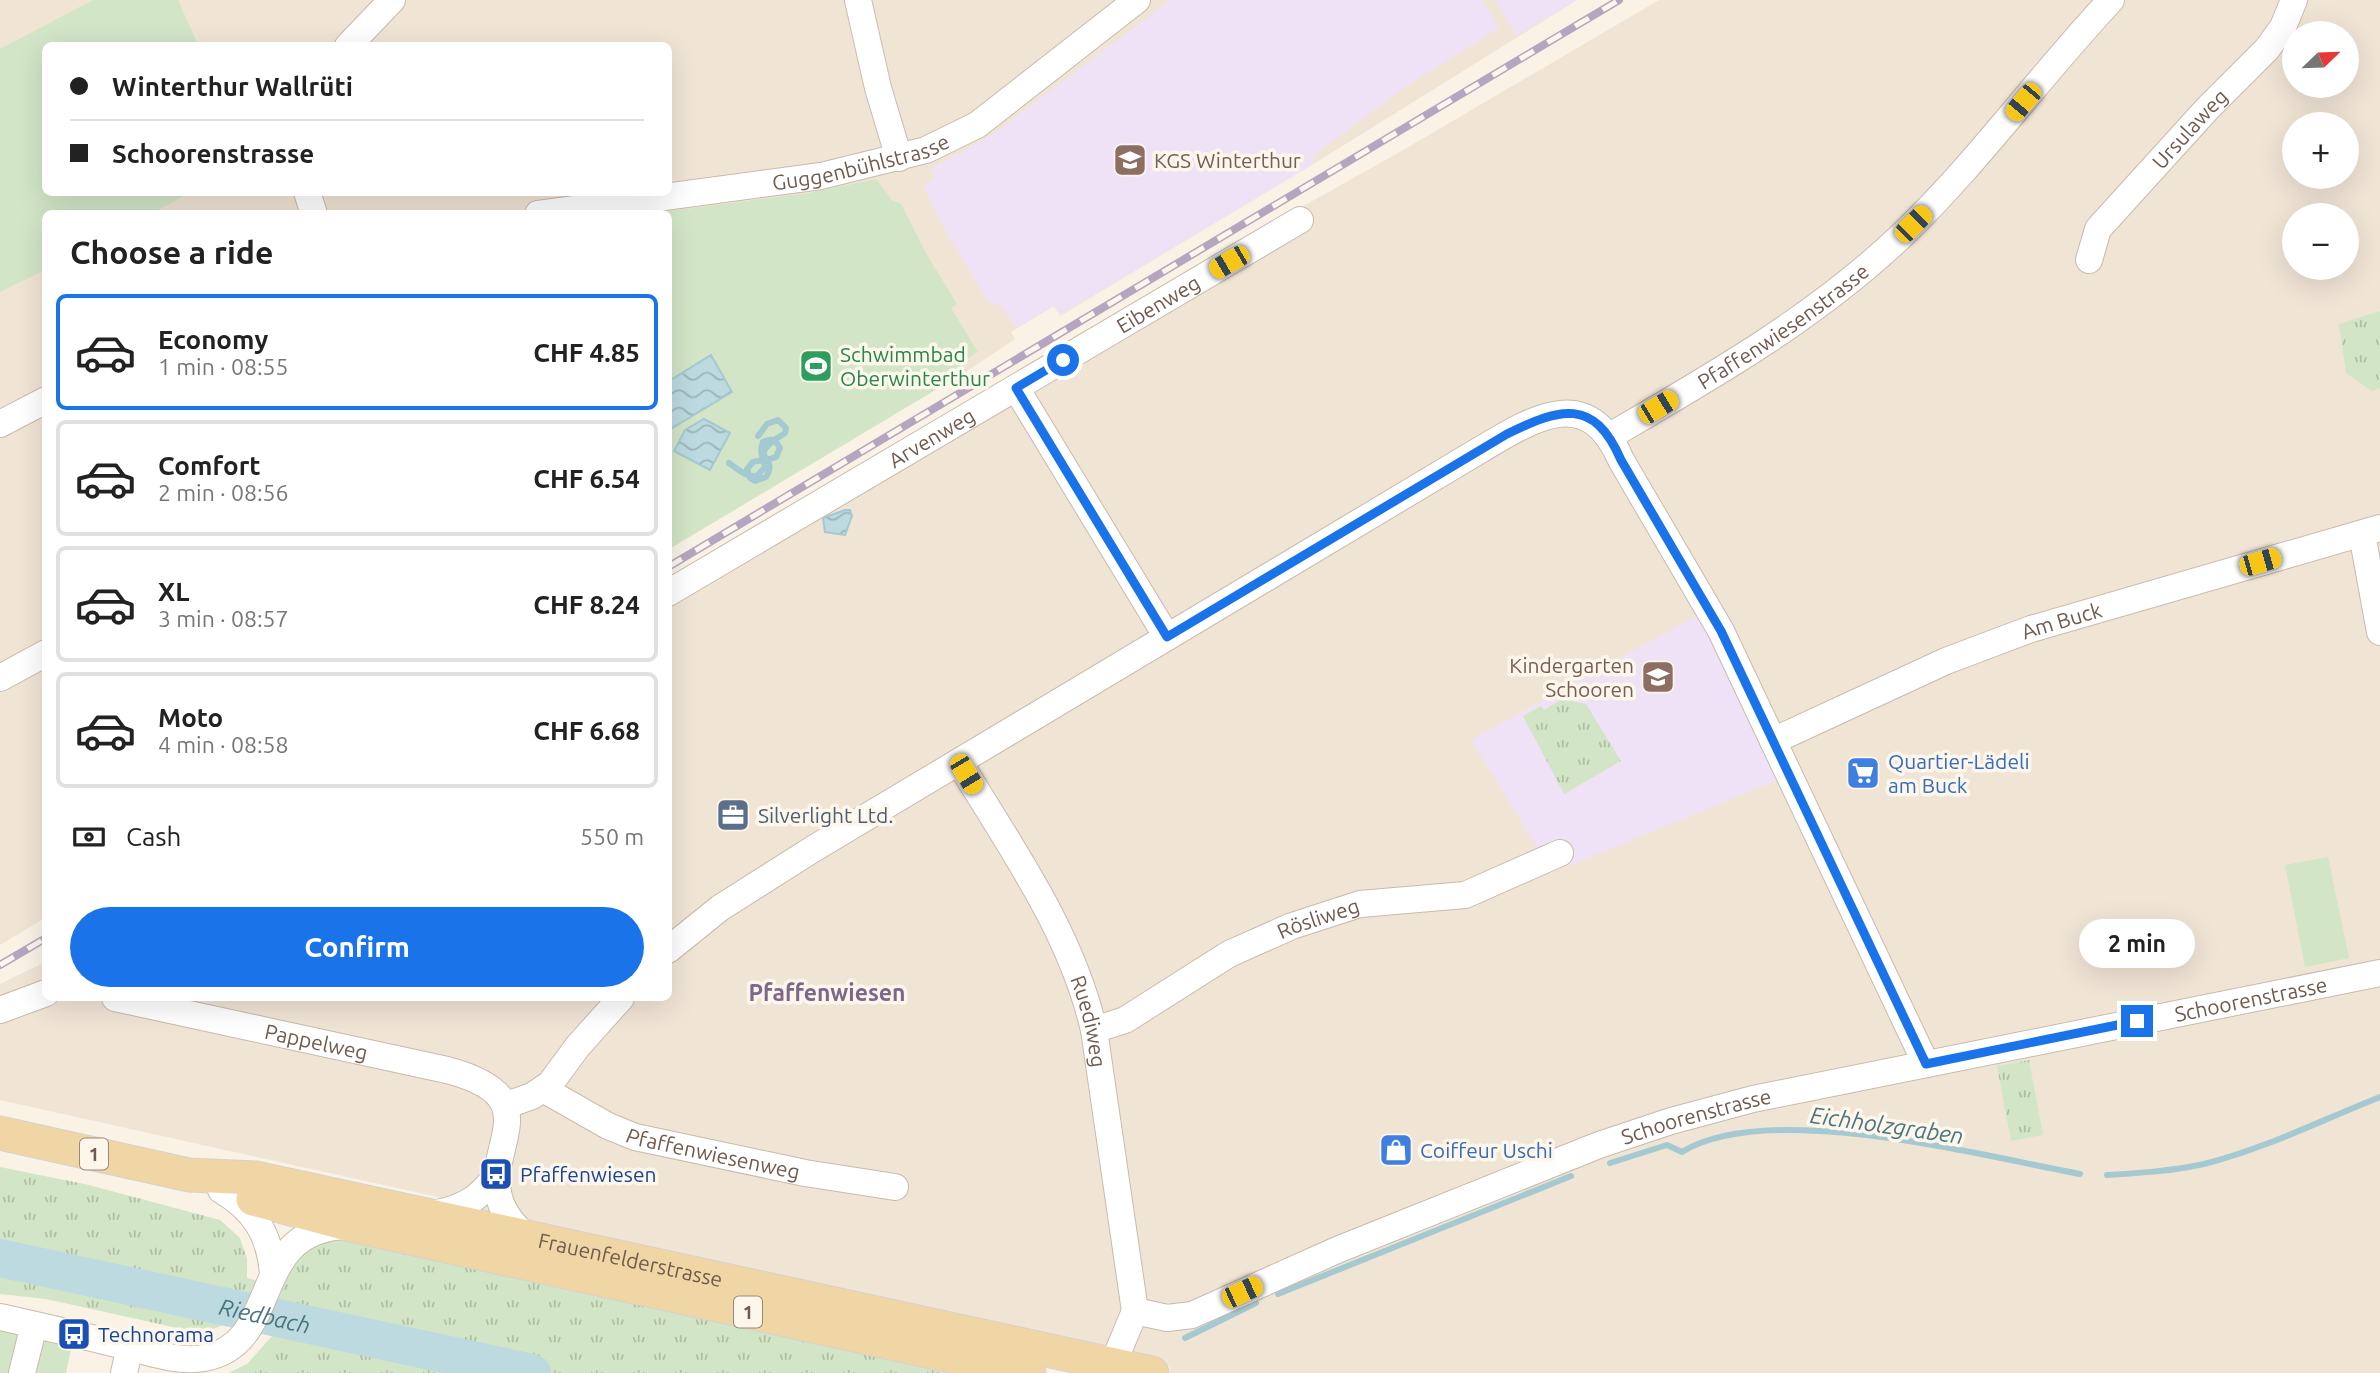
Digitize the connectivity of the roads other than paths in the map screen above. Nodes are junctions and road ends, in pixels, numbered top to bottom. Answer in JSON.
{"nodes":[{"id":1,"x":392,"y":0,"type":"edge"},
{"id":2,"x":858,"y":0,"type":"edge"},
{"id":3,"x":1137,"y":0,"type":"edge"},
{"id":4,"x":2111,"y":0,"type":"edge"},
{"id":5,"x":2294,"y":0,"type":"edge"},
{"id":6,"x":352,"y":42,"type":"edge"},
{"id":7,"x":899,"y":158,"type":"junction"},
{"id":8,"x":568,"y":210,"type":"edge"},
{"id":9,"x":1300,"y":220,"type":"dead end"},
{"id":10,"x":2089,"y":260,"type":"dead end"},
{"id":11,"x":1016,"y":388,"type":"junction"},
{"id":12,"x":42,"y":402,"type":"edge"},
{"id":13,"x":0,"y":424,"type":"edge"},
{"id":14,"x":1610,"y":436,"type":"junction"},
{"id":15,"x":2371,"y":531,"type":"edge"},
{"id":16,"x":672,"y":591,"type":"edge"},
{"id":17,"x":2380,"y":632,"type":"edge"},
{"id":18,"x":1167,"y":637,"type":"junction"},
{"id":19,"x":42,"y":655,"type":"edge"},
{"id":20,"x":0,"y":678,"type":"edge"},
{"id":21,"x":1773,"y":741,"type":"junction"},
{"id":22,"x":959,"y":762,"type":"junction"},
{"id":23,"x":1560,"y":853,"type":"dead end"},
{"id":24,"x":672,"y":947,"type":"edge"},
{"id":25,"x":2380,"y":973,"type":"edge"},
{"id":26,"x":42,"y":994,"type":"edge"},
{"id":27,"x":129,"y":1001,"type":"edge"},
{"id":28,"x":618,"y":1001,"type":"edge"},
{"id":29,"x":0,"y":1010,"type":"edge"},
{"id":30,"x":1094,"y":1030,"type":"junction"},
{"id":31,"x":1926,"y":1064,"type":"junction"},
{"id":32,"x":543,"y":1089,"type":"junction"},
{"id":33,"x":507,"y":1105,"type":"junction"},
{"id":34,"x":0,"y":1133,"type":"edge"},
{"id":35,"x":496,"y":1174,"type":"junction"},
{"id":36,"x":189,"y":1175,"type":"junction"},
{"id":37,"x":895,"y":1187,"type":"dead end"},
{"id":38,"x":221,"y":1190,"type":"junction"},
{"id":39,"x":425,"y":1214,"type":"junction"},
{"id":40,"x":355,"y":1226,"type":"junction"},
{"id":41,"x":526,"y":1236,"type":"junction"},
{"id":42,"x":270,"y":1285,"type":"junction"},
{"id":43,"x":1135,"y":1311,"type":"junction"},
{"id":44,"x":0,"y":1317,"type":"edge"},
{"id":45,"x":34,"y":1325,"type":"junction"},
{"id":46,"x":130,"y":1347,"type":"junction"},
{"id":47,"x":1113,"y":1364,"type":"junction"},
{"id":48,"x":22,"y":1373,"type":"edge"},
{"id":49,"x":124,"y":1373,"type":"edge"},
{"id":50,"x":1029,"y":1373,"type":"edge"},
{"id":51,"x":1152,"y":1373,"type":"edge"}],
"edges":[{"from":1,"to":6,"type":"street"},
{"from":2,"to":7,"type":"street"},
{"from":3,"to":7,"type":"street","name":"Guggenbühlstrasse"},
{"from":4,"to":14,"type":"street","name":"Pfaffenwiesenstrasse"},
{"from":5,"to":10,"type":"street","name":"Ursulaweg"},
{"from":7,"to":8,"type":"street","name":"Guggenbühlstrasse"},
{"from":9,"to":11,"type":"street","name":"Eibenweg"},
{"from":11,"to":16,"type":"street","name":"Arvenweg"},
{"from":11,"to":18,"type":"street"},
{"from":12,"to":13,"type":"street"},
{"from":14,"to":18,"type":"street"},
{"from":14,"to":21,"type":"street"},
{"from":15,"to":17,"type":"street"},
{"from":15,"to":21,"type":"street","name":"Am Buck"},
{"from":18,"to":22,"type":"street"},
{"from":19,"to":20,"type":"street"},
{"from":21,"to":31,"type":"street"},
{"from":22,"to":24,"type":"street"},
{"from":22,"to":30,"type":"street","name":"Ruediweg"},
{"from":23,"to":30,"type":"street","name":"Rösliweg"},
{"from":25,"to":31,"type":"street","name":"Schoorenstrasse"},
{"from":26,"to":29,"type":"street"},
{"from":27,"to":33,"type":"street","name":"Pappelweg"},
{"from":28,"to":32,"type":"street"},
{"from":30,"to":43,"type":"street","name":"Ruediweg"},
{"from":31,"to":43,"type":"street","name":"Schoorenstrasse"},
{"from":32,"to":33,"type":"street"},
{"from":32,"to":37,"type":"street","name":"Pfaffenwiesenweg"},
{"from":33,"to":35,"type":"street"},
{"from":34,"to":36,"type":"main road","name":"Frauenfelderstrasse","number":"1"},
{"from":35,"to":39,"type":"street"},
{"from":35,"to":41,"type":"street"},
{"from":36,"to":38,"type":"main road","name":"Frauenfelderstrasse","number":"1"},
{"from":36,"to":39,"type":"main road","name":"Frauenfelderstrasse","number":"1"},
{"from":38,"to":40,"type":"main road","name":"Frauenfelderstrasse","number":"1"},
{"from":38,"to":42,"type":"street"},
{"from":39,"to":41,"type":"main road","name":"Frauenfelderstrasse","number":"1"},
{"from":40,"to":42,"type":"street"},
{"from":40,"to":50,"type":"main road","name":"Frauenfelderstrasse","number":"1"},
{"from":41,"to":47,"type":"main road","name":"Frauenfelderstrasse","number":"1"},
{"from":42,"to":46,"type":"street"},
{"from":43,"to":47,"type":"street"},
{"from":44,"to":45,"type":"street"},
{"from":45,"to":46,"type":"street"},
{"from":45,"to":48,"type":"street"},
{"from":46,"to":49,"type":"street"},
{"from":47,"to":51,"type":"main road","name":"Frauenfelderstrasse","number":"1"}]}
